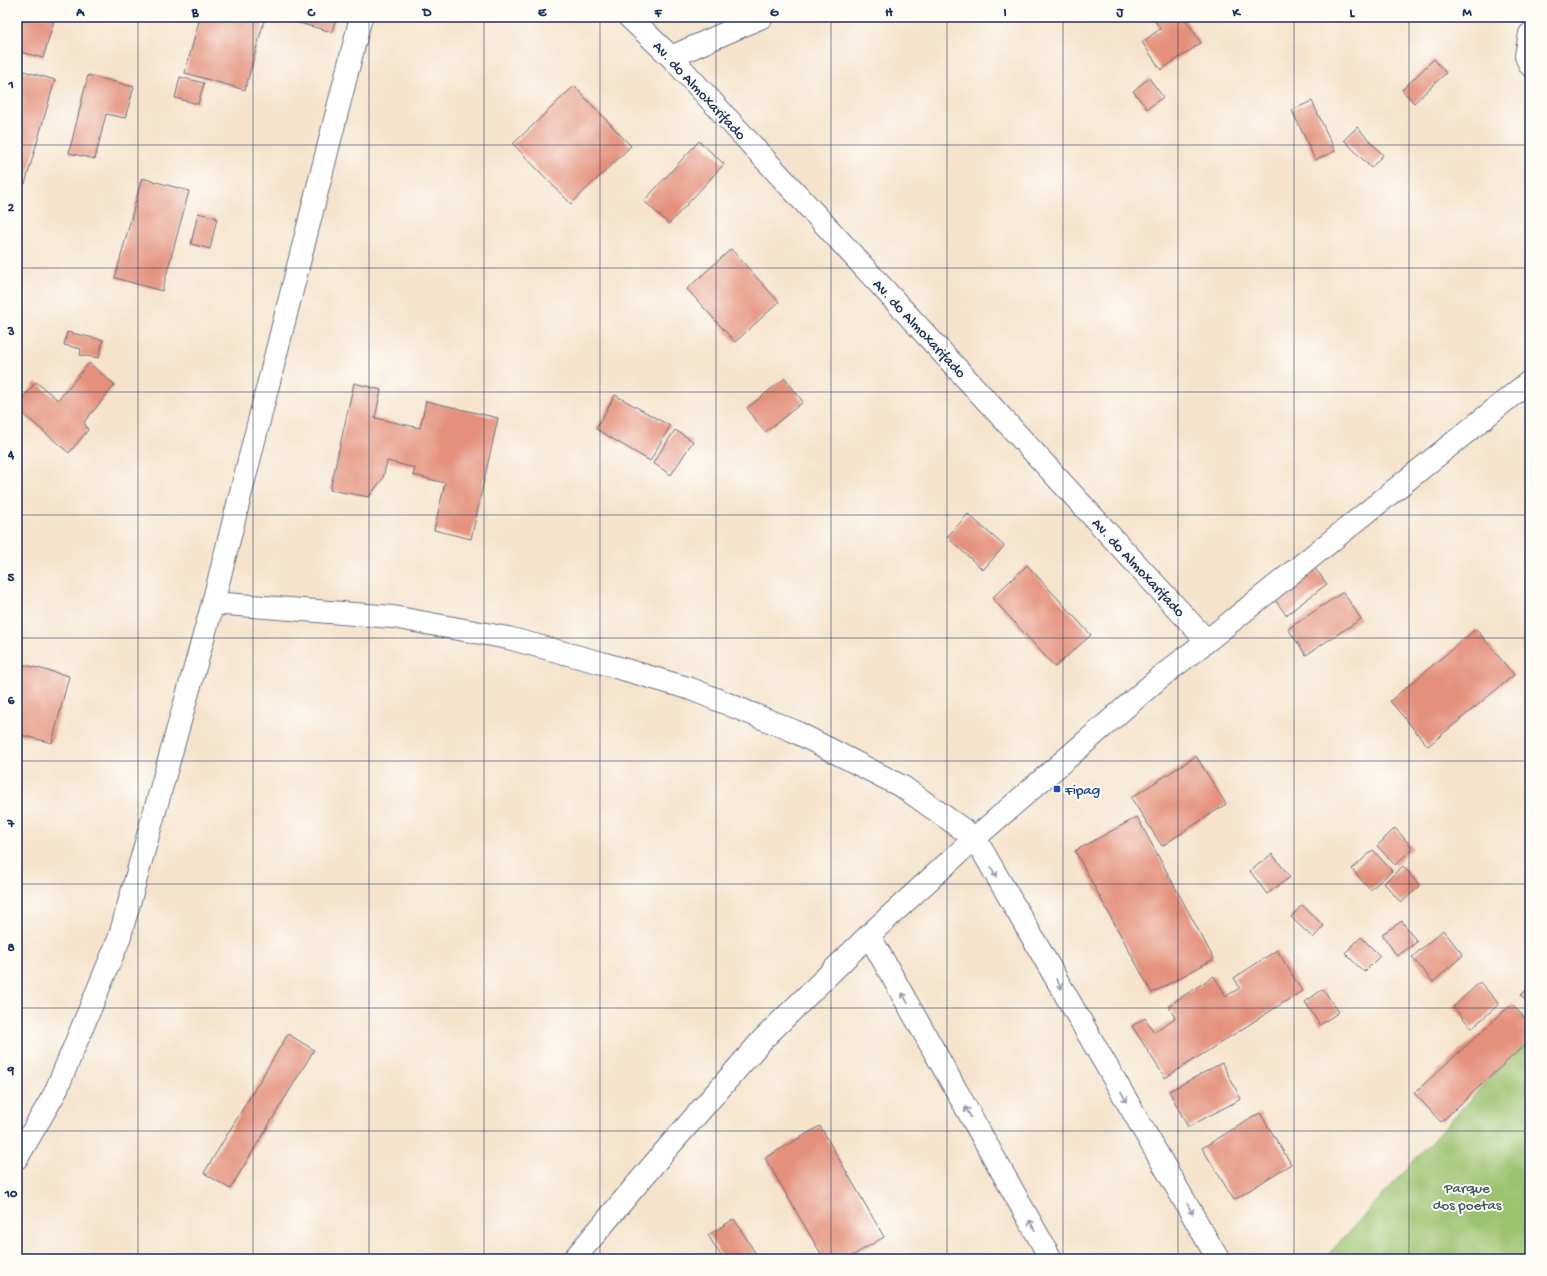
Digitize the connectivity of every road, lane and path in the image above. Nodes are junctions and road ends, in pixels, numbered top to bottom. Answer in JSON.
{"nodes":[{"id":1,"x":361,"y":17,"type":"edge"},
{"id":2,"x":629,"y":17,"type":"edge"},
{"id":3,"x":762,"y":17,"type":"edge"},
{"id":4,"x":1530,"y":34,"type":"edge"},
{"id":5,"x":671,"y":58,"type":"junction"},
{"id":6,"x":1530,"y":65,"type":"edge"},
{"id":7,"x":1530,"y":381,"type":"edge"},
{"id":8,"x":213,"y":603,"type":"junction"},
{"id":9,"x":1208,"y":641,"type":"junction"},
{"id":10,"x":975,"y":838,"type":"junction"},
{"id":11,"x":869,"y":934,"type":"junction"},
{"id":12,"x":17,"y":1158,"type":"edge"},
{"id":13,"x":574,"y":1259,"type":"edge"},
{"id":14,"x":1051,"y":1259,"type":"edge"},
{"id":15,"x":1218,"y":1259,"type":"edge"}],
"edges":[{"from":1,"to":8,"type":"street"},
{"from":2,"to":5,"type":"street","name":"Av. do Almoxarifado"},
{"from":3,"to":5,"type":"street"},
{"from":4,"to":6,"type":"street"},
{"from":5,"to":9,"type":"street","name":"Av. do Almoxarifado"},
{"from":7,"to":9,"type":"street"},
{"from":8,"to":10,"type":"street"},
{"from":8,"to":12,"type":"street"},
{"from":9,"to":10,"type":"street"},
{"from":10,"to":11,"type":"street"},
{"from":10,"to":15,"type":"street","one_way":true},
{"from":11,"to":13,"type":"street"},
{"from":14,"to":11,"type":"street","one_way":true}]}
